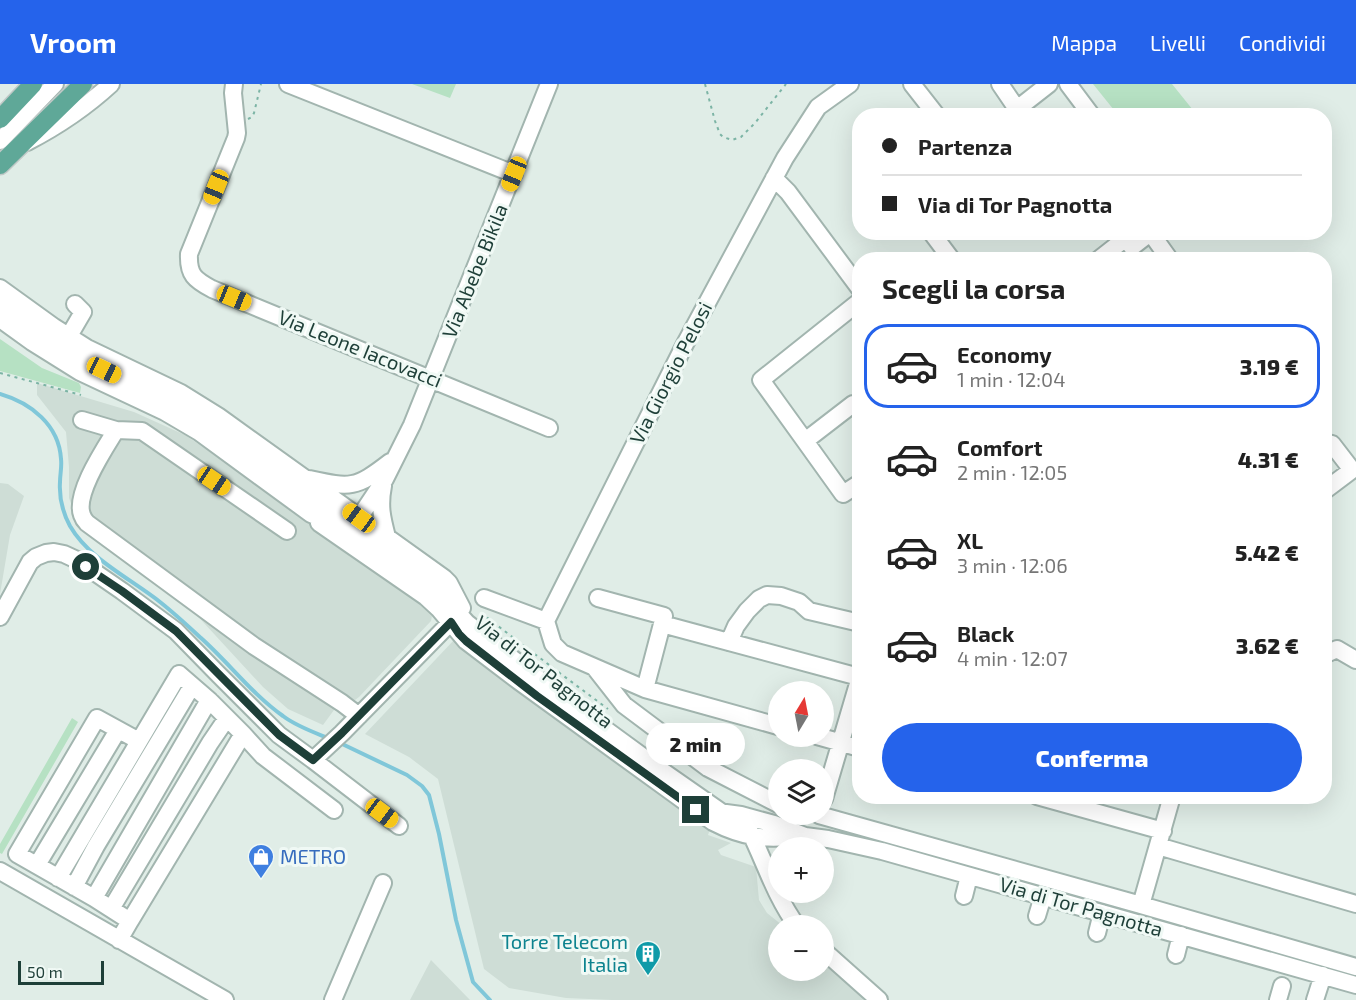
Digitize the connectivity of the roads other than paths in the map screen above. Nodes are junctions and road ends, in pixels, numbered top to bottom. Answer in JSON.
{"nodes":[{"id":1,"x":33,"y":84,"type":"edge"},
{"id":2,"x":55,"y":84,"type":"edge"},
{"id":3,"x":84,"y":84,"type":"edge"},
{"id":4,"x":111,"y":84,"type":"edge"},
{"id":5,"x":234,"y":84,"type":"edge"},
{"id":6,"x":288,"y":84,"type":"edge"},
{"id":7,"x":549,"y":84,"type":"edge"},
{"id":8,"x":850,"y":84,"type":"edge"},
{"id":9,"x":912,"y":84,"type":"edge"},
{"id":10,"x":1000,"y":84,"type":"edge"},
{"id":11,"x":1049,"y":84,"type":"edge"},
{"id":12,"x":1068,"y":84,"type":"edge"},
{"id":13,"x":22,"y":91,"type":"edge"},
{"id":14,"x":931,"y":108,"type":"edge"},
{"id":15,"x":1011,"y":108,"type":"edge"},
{"id":16,"x":1018,"y":108,"type":"edge"},
{"id":17,"x":1086,"y":108,"type":"edge"},
{"id":18,"x":0,"y":119,"type":"edge"},
{"id":19,"x":0,"y":141,"type":"edge"},
{"id":20,"x":21,"y":145,"type":"junction"},
{"id":21,"x":0,"y":165,"type":"edge"},
{"id":22,"x":514,"y":174,"type":"junction"},
{"id":23,"x":774,"y":178,"type":"junction"},
{"id":24,"x":1119,"y":240,"type":"edge"},
{"id":25,"x":1127,"y":240,"type":"edge"},
{"id":26,"x":1141,"y":240,"type":"edge"},
{"id":27,"x":1106,"y":252,"type":"edge"},
{"id":28,"x":852,"y":278,"type":"edge"},
{"id":29,"x":0,"y":288,"type":"edge"},
{"id":30,"x":0,"y":303,"type":"edge"},
{"id":31,"x":75,"y":304,"type":"dead end"},
{"id":32,"x":852,"y":307,"type":"edge"},
{"id":33,"x":0,"y":319,"type":"edge"},
{"id":34,"x":0,"y":330,"type":"edge"},
{"id":35,"x":69,"y":336,"type":"junction"},
{"id":36,"x":32,"y":342,"type":"junction"},
{"id":37,"x":432,"y":379,"type":"junction"},
{"id":38,"x":852,"y":405,"type":"edge"},
{"id":39,"x":82,"y":420,"type":"dead end"},
{"id":40,"x":549,"y":428,"type":"dead end"},
{"id":41,"x":116,"y":430,"type":"junction"},
{"id":42,"x":805,"y":441,"type":"junction"},
{"id":43,"x":1332,"y":444,"type":"edge"},
{"id":44,"x":396,"y":457,"type":"junction"},
{"id":45,"x":305,"y":478,"type":"junction"},
{"id":46,"x":385,"y":479,"type":"junction"},
{"id":47,"x":1332,"y":485,"type":"edge"},
{"id":48,"x":852,"y":488,"type":"edge"},
{"id":49,"x":311,"y":514,"type":"junction"},
{"id":50,"x":352,"y":521,"type":"junction"},
{"id":51,"x":287,"y":531,"type":"dead end"},
{"id":52,"x":387,"y":537,"type":"junction"},
{"id":53,"x":484,"y":598,"type":"dead end"},
{"id":54,"x":598,"y":598,"type":"dead end"},
{"id":55,"x":457,"y":614,"type":"junction"},
{"id":56,"x":0,"y":617,"type":"edge"},
{"id":57,"x":546,"y":621,"type":"junction"},
{"id":58,"x":852,"y":621,"type":"edge"},
{"id":59,"x":662,"y":624,"type":"junction"},
{"id":60,"x":729,"y":642,"type":"junction"},
{"id":61,"x":1332,"y":651,"type":"edge"},
{"id":62,"x":1356,"y":660,"type":"edge"},
{"id":63,"x":595,"y":667,"type":"junction"},
{"id":64,"x":852,"y":675,"type":"edge"},
{"id":65,"x":192,"y":686,"type":"junction"},
{"id":66,"x":645,"y":689,"type":"junction"},
{"id":67,"x":209,"y":700,"type":"junction"},
{"id":68,"x":852,"y":701,"type":"edge"},
{"id":69,"x":359,"y":716,"type":"junction"},
{"id":70,"x":227,"y":718,"type":"junction"},
{"id":71,"x":768,"y":723,"type":"edge"},
{"id":72,"x":118,"y":729,"type":"junction"},
{"id":73,"x":243,"y":734,"type":"junction"},
{"id":74,"x":139,"y":741,"type":"junction"},
{"id":75,"x":834,"y":741,"type":"edge"},
{"id":76,"x":840,"y":743,"type":"junction"},
{"id":77,"x":852,"y":746,"type":"edge"},
{"id":78,"x":313,"y":760,"type":"junction"},
{"id":79,"x":834,"y":764,"type":"edge"},
{"id":80,"x":768,"y":799,"type":"edge"},
{"id":81,"x":48,"y":803,"type":"junction"},
{"id":82,"x":1060,"y":804,"type":"edge"},
{"id":83,"x":1170,"y":804,"type":"edge"},
{"id":84,"x":334,"y":810,"type":"dead end"},
{"id":85,"x":722,"y":813,"type":"junction"},
{"id":86,"x":68,"y":814,"type":"junction"},
{"id":87,"x":741,"y":815,"type":"junction"},
{"id":88,"x":834,"y":819,"type":"edge"},
{"id":89,"x":89,"y":826,"type":"junction"},
{"id":90,"x":399,"y":826,"type":"dead end"},
{"id":91,"x":805,"y":836,"type":"junction"},
{"id":92,"x":752,"y":837,"type":"junction"},
{"id":93,"x":1160,"y":839,"type":"junction"},
{"id":94,"x":37,"y":865,"type":"junction"},
{"id":95,"x":0,"y":872,"type":"edge"},
{"id":96,"x":969,"y":876,"type":"junction"},
{"id":97,"x":58,"y":878,"type":"junction"},
{"id":98,"x":383,"y":883,"type":"dead end"},
{"id":99,"x":74,"y":887,"type":"junction"},
{"id":100,"x":964,"y":896,"type":"dead end"},
{"id":101,"x":1043,"y":896,"type":"junction"},
{"id":102,"x":94,"y":898,"type":"junction"},
{"id":103,"x":1356,"y":904,"type":"edge"},
{"id":104,"x":1141,"y":905,"type":"junction"},
{"id":105,"x":111,"y":909,"type":"junction"},
{"id":106,"x":1102,"y":913,"type":"junction"},
{"id":107,"x":789,"y":915,"type":"edge"},
{"id":108,"x":1037,"y":916,"type":"dead end"},
{"id":109,"x":130,"y":921,"type":"junction"},
{"id":110,"x":1096,"y":933,"type":"dead end"},
{"id":111,"x":1181,"y":935,"type":"junction"},
{"id":112,"x":118,"y":940,"type":"junction"},
{"id":113,"x":1176,"y":956,"type":"dead end"},
{"id":114,"x":834,"y":961,"type":"edge"},
{"id":115,"x":1356,"y":967,"type":"edge"},
{"id":116,"x":1323,"y":975,"type":"junction"},
{"id":117,"x":1356,"y":985,"type":"edge"},
{"id":118,"x":867,"y":994,"type":"edge"},
{"id":119,"x":225,"y":1000,"type":"edge"},
{"id":120,"x":333,"y":1000,"type":"edge"},
{"id":121,"x":879,"y":1000,"type":"edge"},
{"id":122,"x":1315,"y":1000,"type":"edge"}],
"edges":[{"from":1,"to":13,"type":"main road"},
{"from":2,"to":19,"type":"street"},
{"from":3,"to":20,"type":"main road"},
{"from":4,"to":20,"type":"street"},
{"from":5,"to":37,"type":"street","name":"Via Leone Iacovacci"},
{"from":6,"to":22,"type":"street"},
{"from":7,"to":22,"type":"street","name":"Via Abebe Bikila"},
{"from":8,"to":23,"type":"street","name":"Via Giorgio Pelosi"},
{"from":9,"to":14,"type":"street"},
{"from":10,"to":15,"type":"street"},
{"from":11,"to":16,"type":"street"},
{"from":12,"to":17,"type":"street"},
{"from":13,"to":18,"type":"main road"},
{"from":20,"to":21,"type":"main road"},
{"from":22,"to":37,"type":"street","name":"Via Abebe Bikila"},
{"from":23,"to":28,"type":"street"},
{"from":23,"to":57,"type":"street","name":"Via Giorgio Pelosi"},
{"from":24,"to":27,"type":"street"},
{"from":25,"to":26,"type":"street"},
{"from":29,"to":35,"type":"street","name":"Via di Tor Pagnotta"},
{"from":30,"to":50,"type":"street","name":"Via di Tor Pagnotta"},
{"from":31,"to":35,"type":"street"},
{"from":32,"to":42,"type":"street"},
{"from":33,"to":36,"type":"street","name":"Via di Tor Pagnotta"},
{"from":34,"to":36,"type":"street"},
{"from":35,"to":45,"type":"street","name":"Via di Tor Pagnotta"},
{"from":36,"to":49,"type":"street","name":"Via di Tor Pagnotta"},
{"from":37,"to":40,"type":"street","name":"Via Leone Iacovacci"},
{"from":37,"to":44,"type":"street","name":"Via Abebe Bikila"},
{"from":38,"to":42,"type":"street"},
{"from":39,"to":41,"type":"street"},
{"from":41,"to":51,"type":"street"},
{"from":41,"to":69,"type":"street"},
{"from":42,"to":48,"type":"street"},
{"from":43,"to":47,"type":"street"},
{"from":44,"to":45,"type":"street","name":"Via Abebe Bikila"},
{"from":44,"to":46,"type":"street","name":"Via Abebe Bikila"},
{"from":45,"to":50,"type":"street","name":"Via di Tor Pagnotta"},
{"from":46,"to":50,"type":"street","name":"Via Abebe Bikila"},
{"from":46,"to":52,"type":"street","name":"Via Abebe Bikila"},
{"from":49,"to":50,"type":"street","name":"Via di Tor Pagnotta"},
{"from":49,"to":55,"type":"street","name":"Via di Tor Pagnotta"},
{"from":50,"to":52,"type":"street","name":"Via di Tor Pagnotta"},
{"from":50,"to":55,"type":"street","name":"Via di Tor Pagnotta"},
{"from":52,"to":55,"type":"street","name":"Via di Tor Pagnotta"},
{"from":53,"to":57,"type":"street"},
{"from":54,"to":59,"type":"street"},
{"from":55,"to":69,"type":"street"},
{"from":55,"to":85,"type":"street","name":"Via di Tor Pagnotta"},
{"from":55,"to":87,"type":"street","name":"Via di Tor Pagnotta"},
{"from":55,"to":92,"type":"street","name":"Via di Tor Pagnotta"},
{"from":56,"to":78,"type":"street"},
{"from":57,"to":63,"type":"street"},
{"from":58,"to":60,"type":"street"},
{"from":59,"to":60,"type":"street"},
{"from":59,"to":66,"type":"street"},
{"from":60,"to":64,"type":"street"},
{"from":61,"to":62,"type":"street"},
{"from":63,"to":66,"type":"street"},
{"from":63,"to":80,"type":"street"},
{"from":65,"to":67,"type":"street"},
{"from":65,"to":74,"type":"street"},
{"from":65,"to":99,"type":"street"},
{"from":66,"to":71,"type":"street"},
{"from":67,"to":70,"type":"street"},
{"from":67,"to":102,"type":"street"},
{"from":68,"to":76,"type":"street"},
{"from":69,"to":78,"type":"street"},
{"from":70,"to":73,"type":"street"},
{"from":70,"to":105,"type":"street"},
{"from":72,"to":74,"type":"street"},
{"from":72,"to":81,"type":"street"},
{"from":72,"to":86,"type":"street"},
{"from":73,"to":84,"type":"street"},
{"from":73,"to":109,"type":"street"},
{"from":74,"to":89,"type":"street"},
{"from":75,"to":76,"type":"street"},
{"from":76,"to":77,"type":"street"},
{"from":76,"to":79,"type":"street"},
{"from":78,"to":90,"type":"street"},
{"from":81,"to":86,"type":"street"},
{"from":81,"to":94,"type":"street"},
{"from":82,"to":93,"type":"street"},
{"from":83,"to":93,"type":"street"},
{"from":85,"to":87,"type":"street","name":"Via di Tor Pagnotta"},
{"from":85,"to":92,"type":"street","name":"Via di Tor Pagnotta"},
{"from":86,"to":89,"type":"street"},
{"from":86,"to":94,"type":"street"},
{"from":87,"to":91,"type":"street","name":"Via di Tor Pagnotta"},
{"from":87,"to":92,"type":"street"},
{"from":88,"to":104,"type":"street"},
{"from":89,"to":97,"type":"street"},
{"from":91,"to":92,"type":"street","name":"Via di Tor Pagnotta"},
{"from":91,"to":96,"type":"street","name":"Via di Tor Pagnotta"},
{"from":92,"to":107,"type":"street"},
{"from":93,"to":103,"type":"street"},
{"from":93,"to":104,"type":"street"},
{"from":94,"to":97,"type":"street"},
{"from":95,"to":112,"type":"street"},
{"from":96,"to":100,"type":"street"},
{"from":96,"to":101,"type":"street","name":"Via di Tor Pagnotta"},
{"from":97,"to":99,"type":"street"},
{"from":98,"to":120,"type":"street"},
{"from":99,"to":102,"type":"street"},
{"from":101,"to":106,"type":"street","name":"Via di Tor Pagnotta"},
{"from":101,"to":108,"type":"street"},
{"from":102,"to":105,"type":"street"},
{"from":104,"to":115,"type":"street"},
{"from":105,"to":109,"type":"street"},
{"from":106,"to":110,"type":"street"},
{"from":106,"to":111,"type":"street","name":"Via di Tor Pagnotta"},
{"from":109,"to":112,"type":"street"},
{"from":111,"to":113,"type":"street"},
{"from":111,"to":116,"type":"street","name":"Via di Tor Pagnotta"},
{"from":112,"to":119,"type":"street"},
{"from":114,"to":118,"type":"street"},
{"from":116,"to":117,"type":"street","name":"Via di Tor Pagnotta"},
{"from":116,"to":122,"type":"street"},
{"from":118,"to":121,"type":"street"}]}
